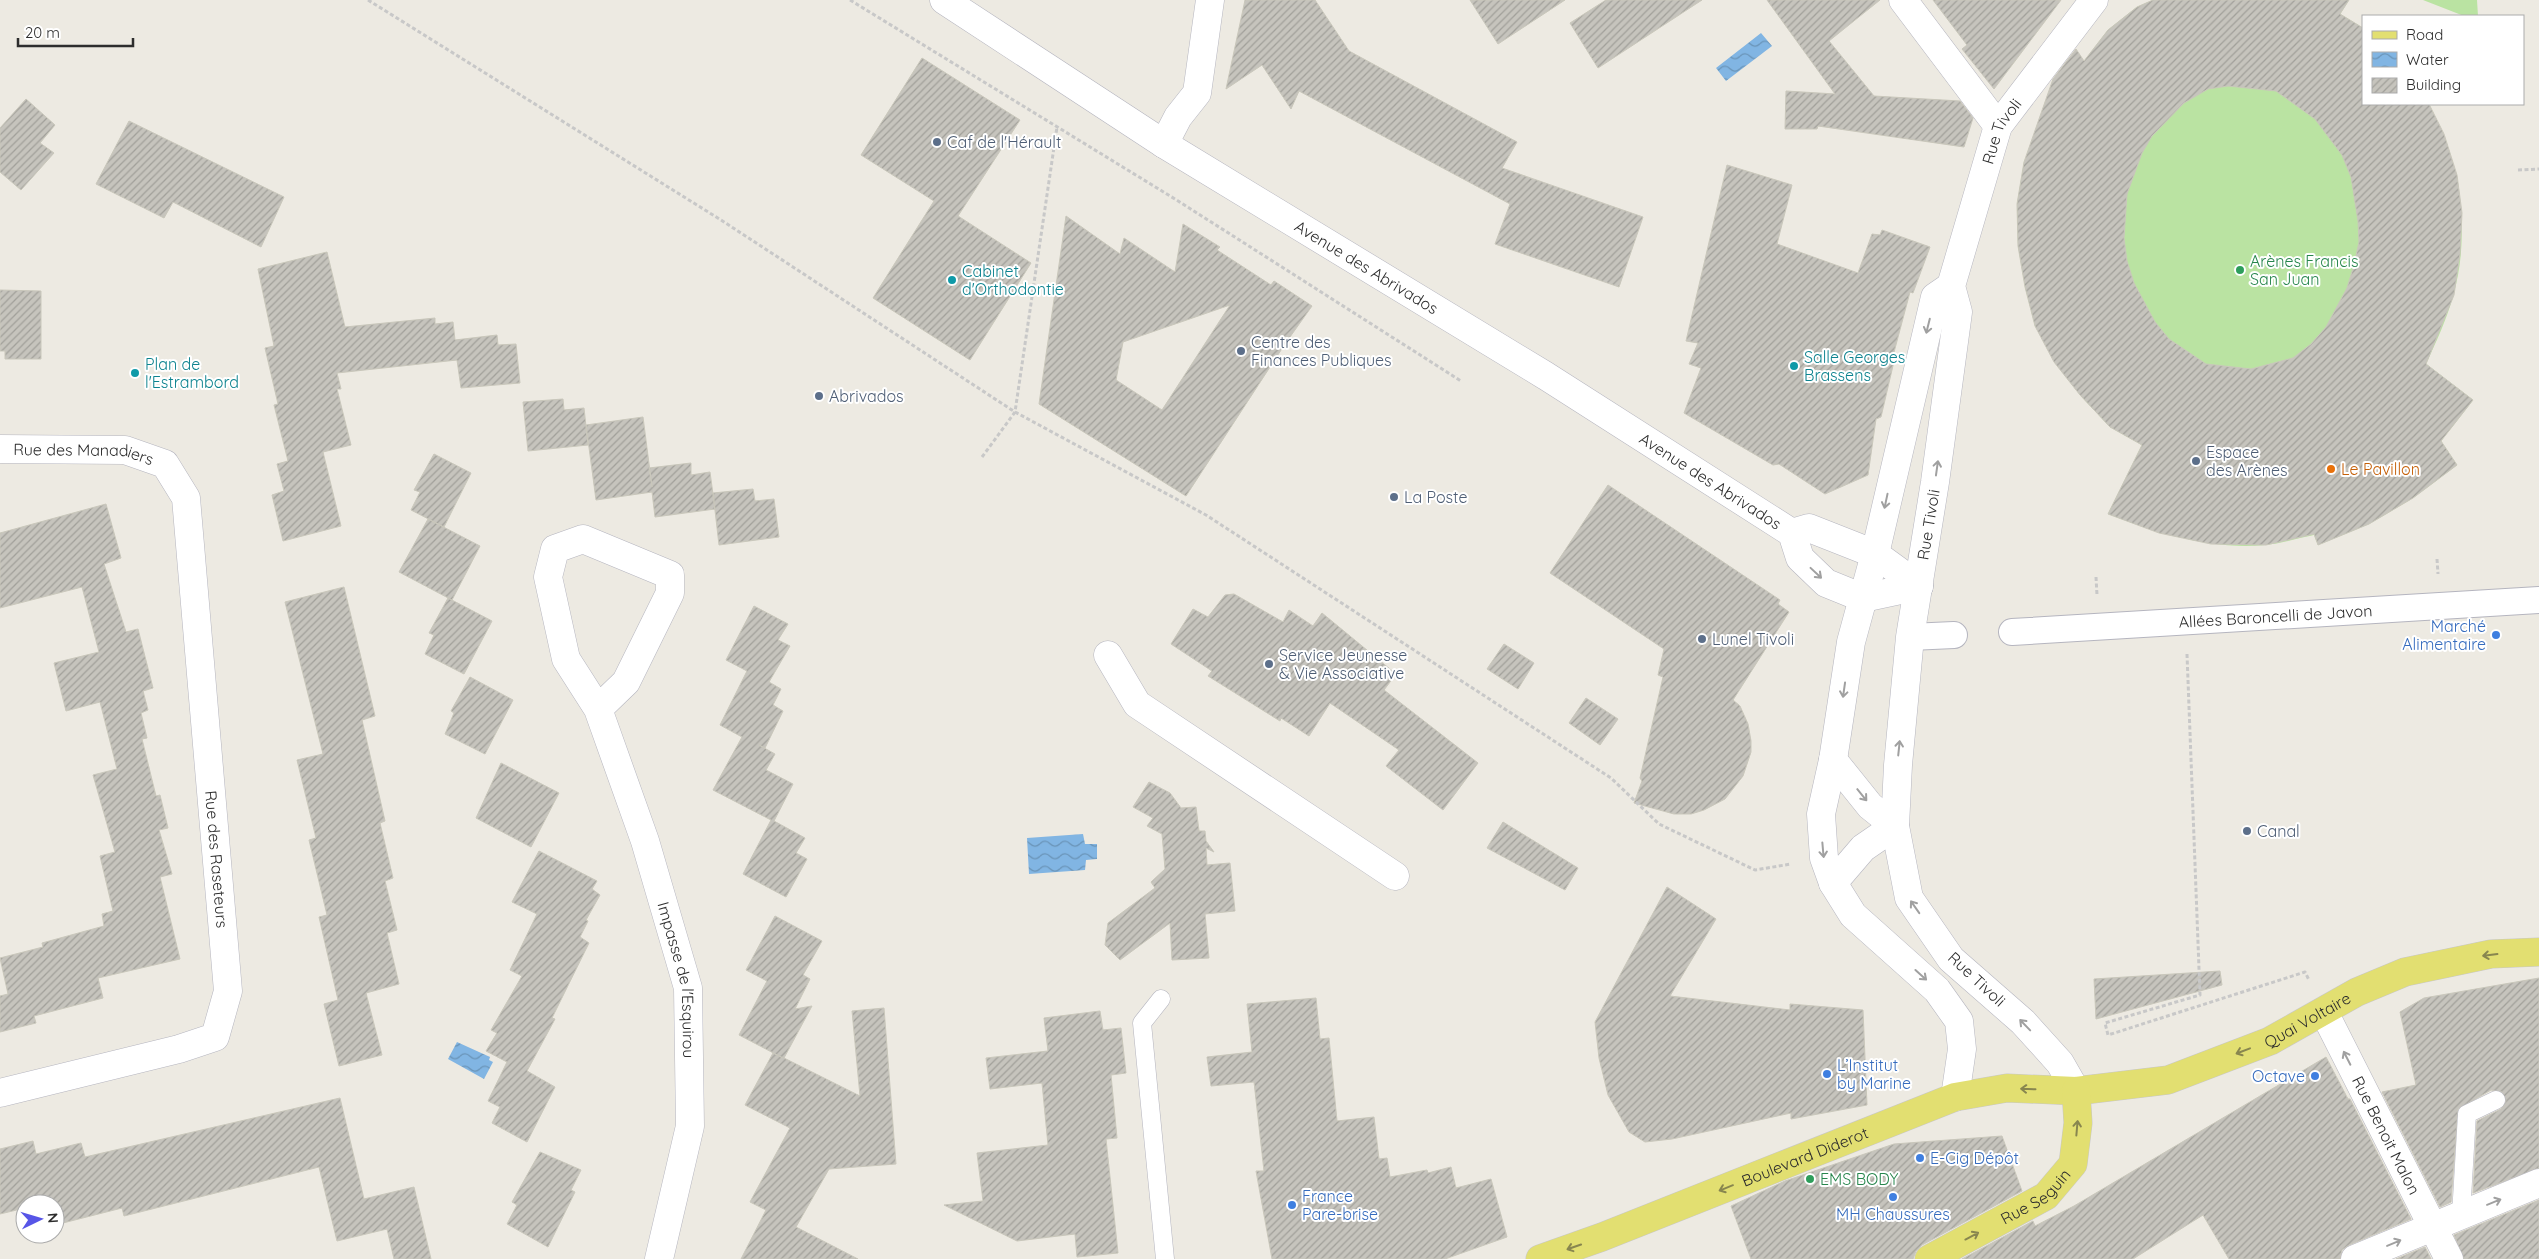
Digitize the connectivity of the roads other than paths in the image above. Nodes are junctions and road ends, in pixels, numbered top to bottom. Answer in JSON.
{"nodes":[{"id":1,"x":944,"y":0,"type":"edge"},
{"id":2,"x":1210,"y":0,"type":"edge"},
{"id":3,"x":1903,"y":0,"type":"edge"},
{"id":4,"x":2094,"y":0,"type":"edge"},
{"id":5,"x":1998,"y":126,"type":"junction"},
{"id":6,"x":1164,"y":144,"type":"junction"},
{"id":7,"x":1951,"y":286,"type":"junction"},
{"id":8,"x":0,"y":449,"type":"edge"},
{"id":9,"x":165,"y":464,"type":"joint"},
{"id":10,"x":1792,"y":533,"type":"junction"},
{"id":11,"x":1875,"y":554,"type":"junction"},
{"id":12,"x":1919,"y":586,"type":"junction"},
{"id":13,"x":1863,"y":598,"type":"junction"},
{"id":14,"x":2539,"y":600,"type":"edge"},
{"id":15,"x":2012,"y":632,"type":"dead end"},
{"id":16,"x":1954,"y":635,"type":"dead end"},
{"id":17,"x":1910,"y":637,"type":"junction"},
{"id":18,"x":1108,"y":654,"type":"dead end"},
{"id":19,"x":598,"y":709,"type":"junction"},
{"id":20,"x":1833,"y":760,"type":"junction"},
{"id":21,"x":1894,"y":826,"type":"junction"},
{"id":22,"x":1828,"y":870,"type":"junction"},
{"id":23,"x":1394,"y":876,"type":"dead end"},
{"id":24,"x":2539,"y":952,"type":"edge"},
{"id":25,"x":1161,"y":999,"type":"dead end"},
{"id":26,"x":2324,"y":1012,"type":"junction"},
{"id":27,"x":2076,"y":1091,"type":"junction"},
{"id":28,"x":0,"y":1094,"type":"edge"},
{"id":29,"x":1955,"y":1097,"type":"junction"},
{"id":30,"x":2496,"y":1100,"type":"dead end"},
{"id":31,"x":2539,"y":1183,"type":"edge"},
{"id":32,"x":2461,"y":1215,"type":"junction"},
{"id":33,"x":2432,"y":1226,"type":"junction"},
{"id":34,"x":659,"y":1259,"type":"edge"},
{"id":35,"x":1165,"y":1259,"type":"edge"},
{"id":36,"x":1540,"y":1259,"type":"edge"},
{"id":37,"x":1929,"y":1259,"type":"edge"},
{"id":38,"x":2355,"y":1259,"type":"edge"},
{"id":39,"x":2449,"y":1259,"type":"edge"}],
"edges":[{"from":1,"to":6,"type":"street","name":"Avenue des Abrivados"},
{"from":2,"to":6,"type":"street"},
{"from":3,"to":5,"type":"street"},
{"from":4,"to":5,"type":"street","name":"Rue Tivoli"},
{"from":5,"to":7,"type":"street","name":"Rue Tivoli"},
{"from":6,"to":10,"type":"street","name":"Avenue des Abrivados"},
{"from":7,"to":11,"type":"street","one_way":true},
{"from":12,"to":7,"type":"street","name":"Rue Tivoli","one_way":true},
{"from":8,"to":9,"type":"street","name":"Rue des Manadiers"},
{"from":9,"to":28,"type":"street","name":"Rue des Raseteurs"},
{"from":10,"to":11,"type":"street","name":"Avenue des Abrivados"},
{"from":10,"to":13,"type":"street","name":"Avenue des Abrivados","one_way":true},
{"from":11,"to":12,"type":"street","name":"Rue Tivoli"},
{"from":11,"to":13,"type":"street"},
{"from":12,"to":13,"type":"street"},
{"from":12,"to":17,"type":"street","name":"Rue Tivoli"},
{"from":13,"to":20,"type":"street","one_way":true},
{"from":14,"to":15,"type":"street","name":"Allées Baroncelli de Javon"},
{"from":16,"to":17,"type":"street"},
{"from":21,"to":17,"type":"street","name":"Rue Tivoli","one_way":true},
{"from":18,"to":23,"type":"street"},
{"from":19,"to":19,"type":"street","name":"Impasse de l'Esquirou"},
{"from":19,"to":34,"type":"street","name":"Impasse de l'Esquirou"},
{"from":20,"to":21,"type":"street","one_way":true},
{"from":20,"to":22,"type":"street","one_way":true},
{"from":21,"to":22,"type":"street"},
{"from":27,"to":21,"type":"street","name":"Rue Tivoli","one_way":true},
{"from":22,"to":29,"type":"street","one_way":true},
{"from":24,"to":26,"type":"main road","name":"Quai Voltaire","one_way":true},
{"from":25,"to":35,"type":"lane"},
{"from":26,"to":27,"type":"main road","name":"Quai Voltaire","one_way":true},
{"from":33,"to":26,"type":"street","name":"Rue Benoit Malon","one_way":true},
{"from":27,"to":29,"type":"main road","name":"Boulevard Diderot","one_way":true},
{"from":37,"to":27,"type":"main road","name":"Rue Seguin","one_way":true},
{"from":29,"to":36,"type":"main road","name":"Boulevard Diderot","one_way":true},
{"from":30,"to":32,"type":"lane"},
{"from":32,"to":31,"type":"street","one_way":true},
{"from":32,"to":33,"type":"street"},
{"from":38,"to":33,"type":"street","one_way":true},
{"from":33,"to":39,"type":"street","name":"Rue Benoit Malon"}]}
